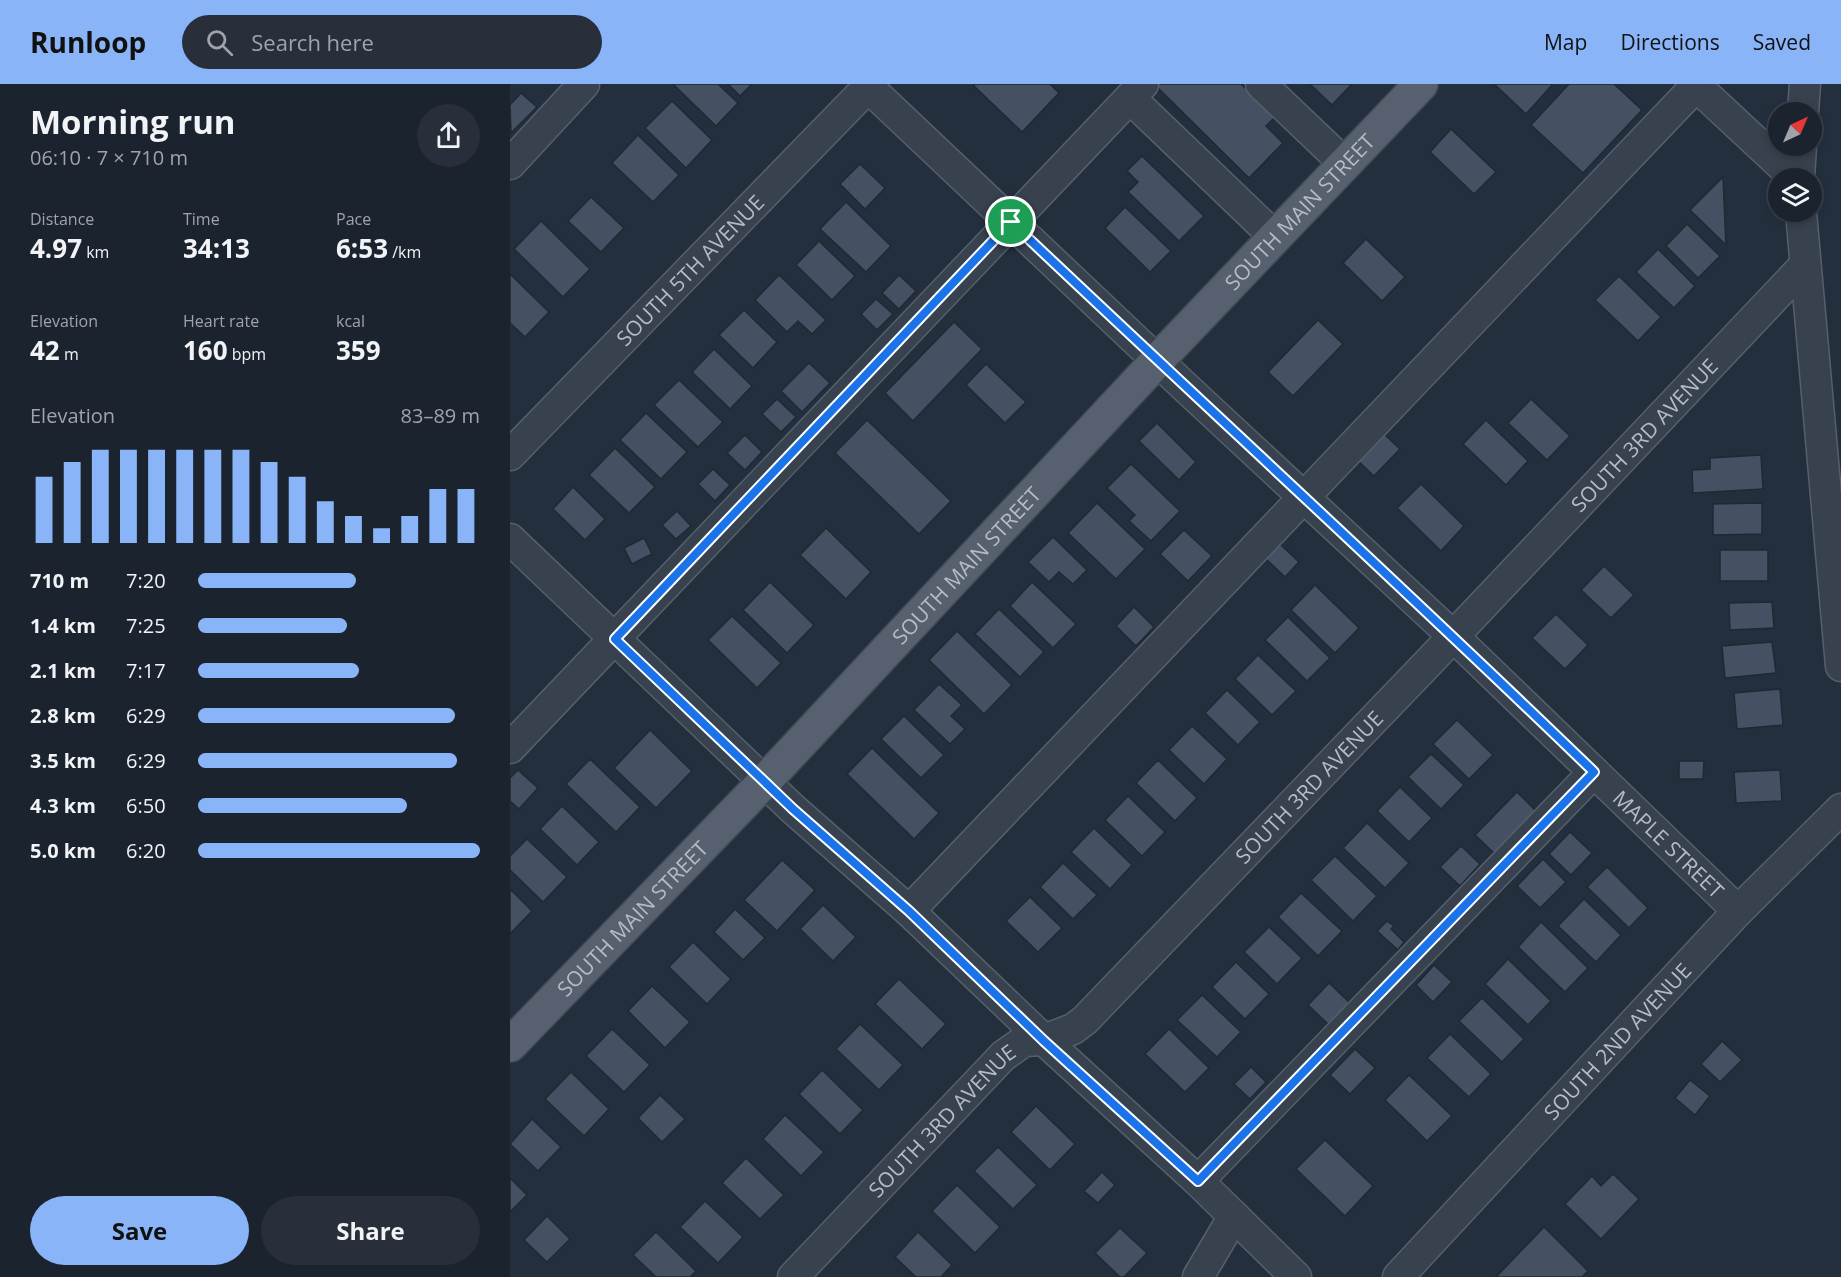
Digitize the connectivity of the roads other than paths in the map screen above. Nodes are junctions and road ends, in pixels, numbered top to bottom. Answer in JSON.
{"nodes":[{"id":1,"x":584,"y":84,"type":"edge"},
{"id":2,"x":1261,"y":84,"type":"edge"},
{"id":3,"x":1420,"y":84,"type":"edge"},
{"id":4,"x":1805,"y":84,"type":"edge"},
{"id":5,"x":868,"y":85,"type":"edge"},
{"id":6,"x":1695,"y":85,"type":"edge"},
{"id":7,"x":1136,"y":91,"type":"edge"},
{"id":8,"x":1804,"y":102,"type":"edge"},
{"id":9,"x":510,"y":164,"type":"edge"},
{"id":10,"x":1345,"y":164,"type":"junction"},
{"id":11,"x":1786,"y":168,"type":"edge"},
{"id":12,"x":1011,"y":222,"type":"junction"},
{"id":13,"x":1802,"y":222,"type":"edge"},
{"id":14,"x":1275,"y":237,"type":"junction"},
{"id":15,"x":1805,"y":265,"type":"junction"},
{"id":16,"x":1157,"y":361,"type":"junction"},
{"id":17,"x":510,"y":455,"type":"edge"},
{"id":18,"x":1304,"y":498,"type":"junction"},
{"id":19,"x":510,"y":539,"type":"edge"},
{"id":20,"x":1454,"y":637,"type":"junction"},
{"id":21,"x":615,"y":639,"type":"junction"},
{"id":22,"x":1841,"y":666,"type":"edge"},
{"id":23,"x":510,"y":748,"type":"edge"},
{"id":24,"x":1594,"y":772,"type":"junction"},
{"id":25,"x":764,"y":782,"type":"junction"},
{"id":26,"x":1841,"y":809,"type":"edge"},
{"id":27,"x":909,"y":911,"type":"junction"},
{"id":28,"x":1737,"y":911,"type":"junction"},
{"id":29,"x":1044,"y":1041,"type":"junction"},
{"id":30,"x":510,"y":1044,"type":"edge"},
{"id":31,"x":1198,"y":1181,"type":"junction"},
{"id":32,"x":1234,"y":1216,"type":"junction"},
{"id":33,"x":793,"y":1277,"type":"edge"},
{"id":34,"x":1198,"y":1277,"type":"edge"},
{"id":35,"x":1296,"y":1277,"type":"edge"},
{"id":36,"x":1398,"y":1277,"type":"edge"}],
"edges":[{"from":1,"to":9,"type":"street"},
{"from":2,"to":10,"type":"street"},
{"from":3,"to":10,"type":"main road","name":"SOUTH MAIN STREET"},
{"from":4,"to":8,"type":"street"},
{"from":5,"to":12,"type":"street","name":"MAPLE STREET"},
{"from":5,"to":17,"type":"street","name":"SOUTH 5TH AVENUE"},
{"from":6,"to":11,"type":"street"},
{"from":6,"to":18,"type":"street"},
{"from":7,"to":12,"type":"street"},
{"from":7,"to":14,"type":"street"},
{"from":10,"to":14,"type":"main road","name":"SOUTH MAIN STREET"},
{"from":12,"to":16,"type":"street","name":"MAPLE STREET"},
{"from":12,"to":21,"type":"street"},
{"from":13,"to":15,"type":"street"},
{"from":14,"to":16,"type":"main road","name":"SOUTH MAIN STREET"},
{"from":15,"to":20,"type":"street","name":"SOUTH 3RD AVENUE"},
{"from":15,"to":22,"type":"street"},
{"from":16,"to":18,"type":"street","name":"MAPLE STREET"},
{"from":16,"to":25,"type":"main road","name":"SOUTH MAIN STREET"},
{"from":18,"to":20,"type":"street","name":"MAPLE STREET"},
{"from":18,"to":27,"type":"street"},
{"from":19,"to":21,"type":"street"},
{"from":20,"to":24,"type":"street","name":"MAPLE STREET"},
{"from":20,"to":29,"type":"street","name":"SOUTH 3RD AVENUE"},
{"from":21,"to":23,"type":"street"},
{"from":21,"to":25,"type":"street"},
{"from":24,"to":28,"type":"street","name":"MAPLE STREET"},
{"from":24,"to":31,"type":"street"},
{"from":25,"to":27,"type":"street"},
{"from":25,"to":30,"type":"main road","name":"SOUTH MAIN STREET"},
{"from":26,"to":28,"type":"street","name":"SOUTH 2ND AVENUE"},
{"from":27,"to":29,"type":"street"},
{"from":28,"to":36,"type":"street","name":"SOUTH 2ND AVENUE"},
{"from":29,"to":31,"type":"street"},
{"from":29,"to":33,"type":"street","name":"SOUTH 3RD AVENUE"},
{"from":31,"to":32,"type":"street"},
{"from":32,"to":34,"type":"street"},
{"from":32,"to":35,"type":"street"}]}
